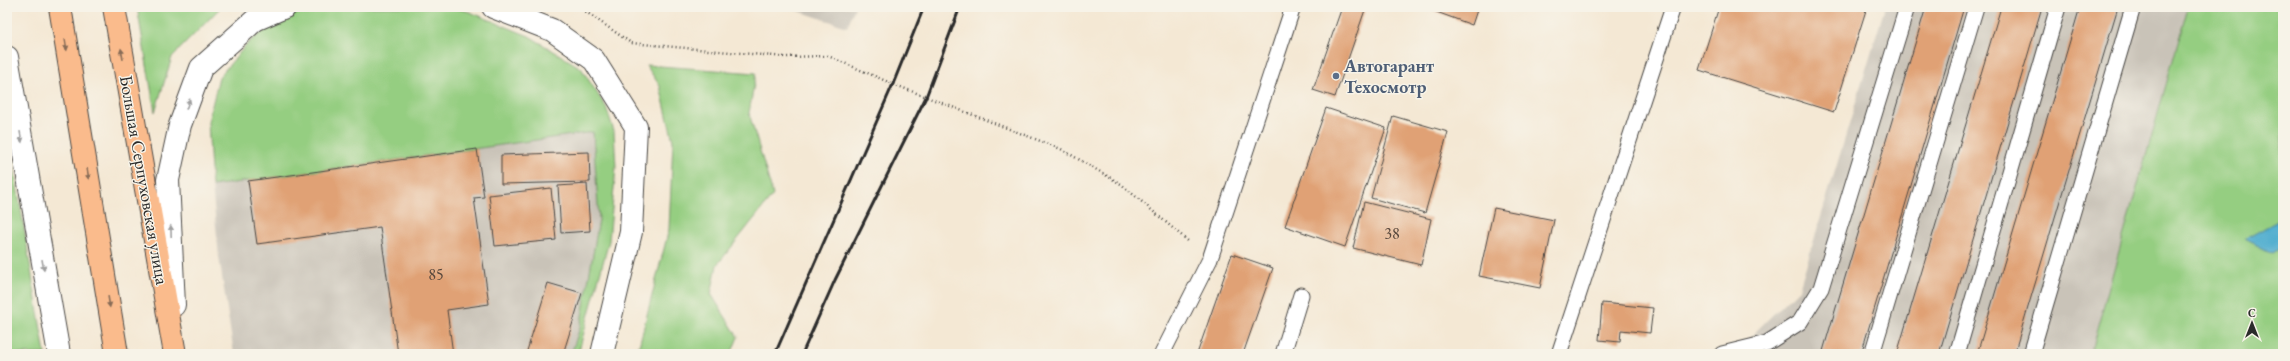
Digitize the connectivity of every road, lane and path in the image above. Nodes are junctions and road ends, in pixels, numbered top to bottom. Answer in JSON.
{"nodes":[{"id":1,"x":60,"y":7,"type":"edge"},
{"id":2,"x":114,"y":7,"type":"edge"},
{"id":3,"x":285,"y":7,"type":"edge"},
{"id":4,"x":492,"y":7,"type":"edge"},
{"id":5,"x":579,"y":7,"type":"edge"},
{"id":6,"x":1293,"y":7,"type":"edge"},
{"id":7,"x":1673,"y":7,"type":"edge"},
{"id":8,"x":1906,"y":7,"type":"edge"},
{"id":9,"x":1976,"y":7,"type":"edge"},
{"id":10,"x":2058,"y":7,"type":"edge"},
{"id":11,"x":2133,"y":7,"type":"edge"},
{"id":12,"x":7,"y":57,"type":"edge"},
{"id":13,"x":1210,"y":259,"type":"junction"},
{"id":14,"x":1301,"y":295,"type":"dead end"},
{"id":15,"x":58,"y":354,"type":"edge"},
{"id":16,"x":118,"y":354,"type":"edge"},
{"id":17,"x":175,"y":354,"type":"edge"},
{"id":18,"x":602,"y":354,"type":"edge"},
{"id":19,"x":1162,"y":354,"type":"edge"},
{"id":20,"x":1283,"y":354,"type":"edge"},
{"id":21,"x":1559,"y":354,"type":"edge"},
{"id":22,"x":1722,"y":354,"type":"edge"},
{"id":23,"x":1872,"y":354,"type":"edge"},
{"id":24,"x":1957,"y":354,"type":"edge"},
{"id":25,"x":2031,"y":354,"type":"edge"}],
"edges":[{"from":1,"to":16,"type":"main road","one_way":true},
{"from":17,"to":2,"type":"main road","name":"Большая Серпуховская улица","one_way":true},
{"from":17,"to":3,"type":"street","one_way":true},
{"from":4,"to":18,"type":"street"},
{"from":5,"to":13,"type":"path"},
{"from":6,"to":13,"type":"lane"},
{"from":7,"to":21,"type":"lane"},
{"from":8,"to":22,"type":"lane"},
{"from":9,"to":23,"type":"lane"},
{"from":10,"to":24,"type":"lane"},
{"from":11,"to":25,"type":"lane"},
{"from":12,"to":15,"type":"street","one_way":true},
{"from":13,"to":19,"type":"lane"},
{"from":14,"to":20,"type":"lane"}]}
